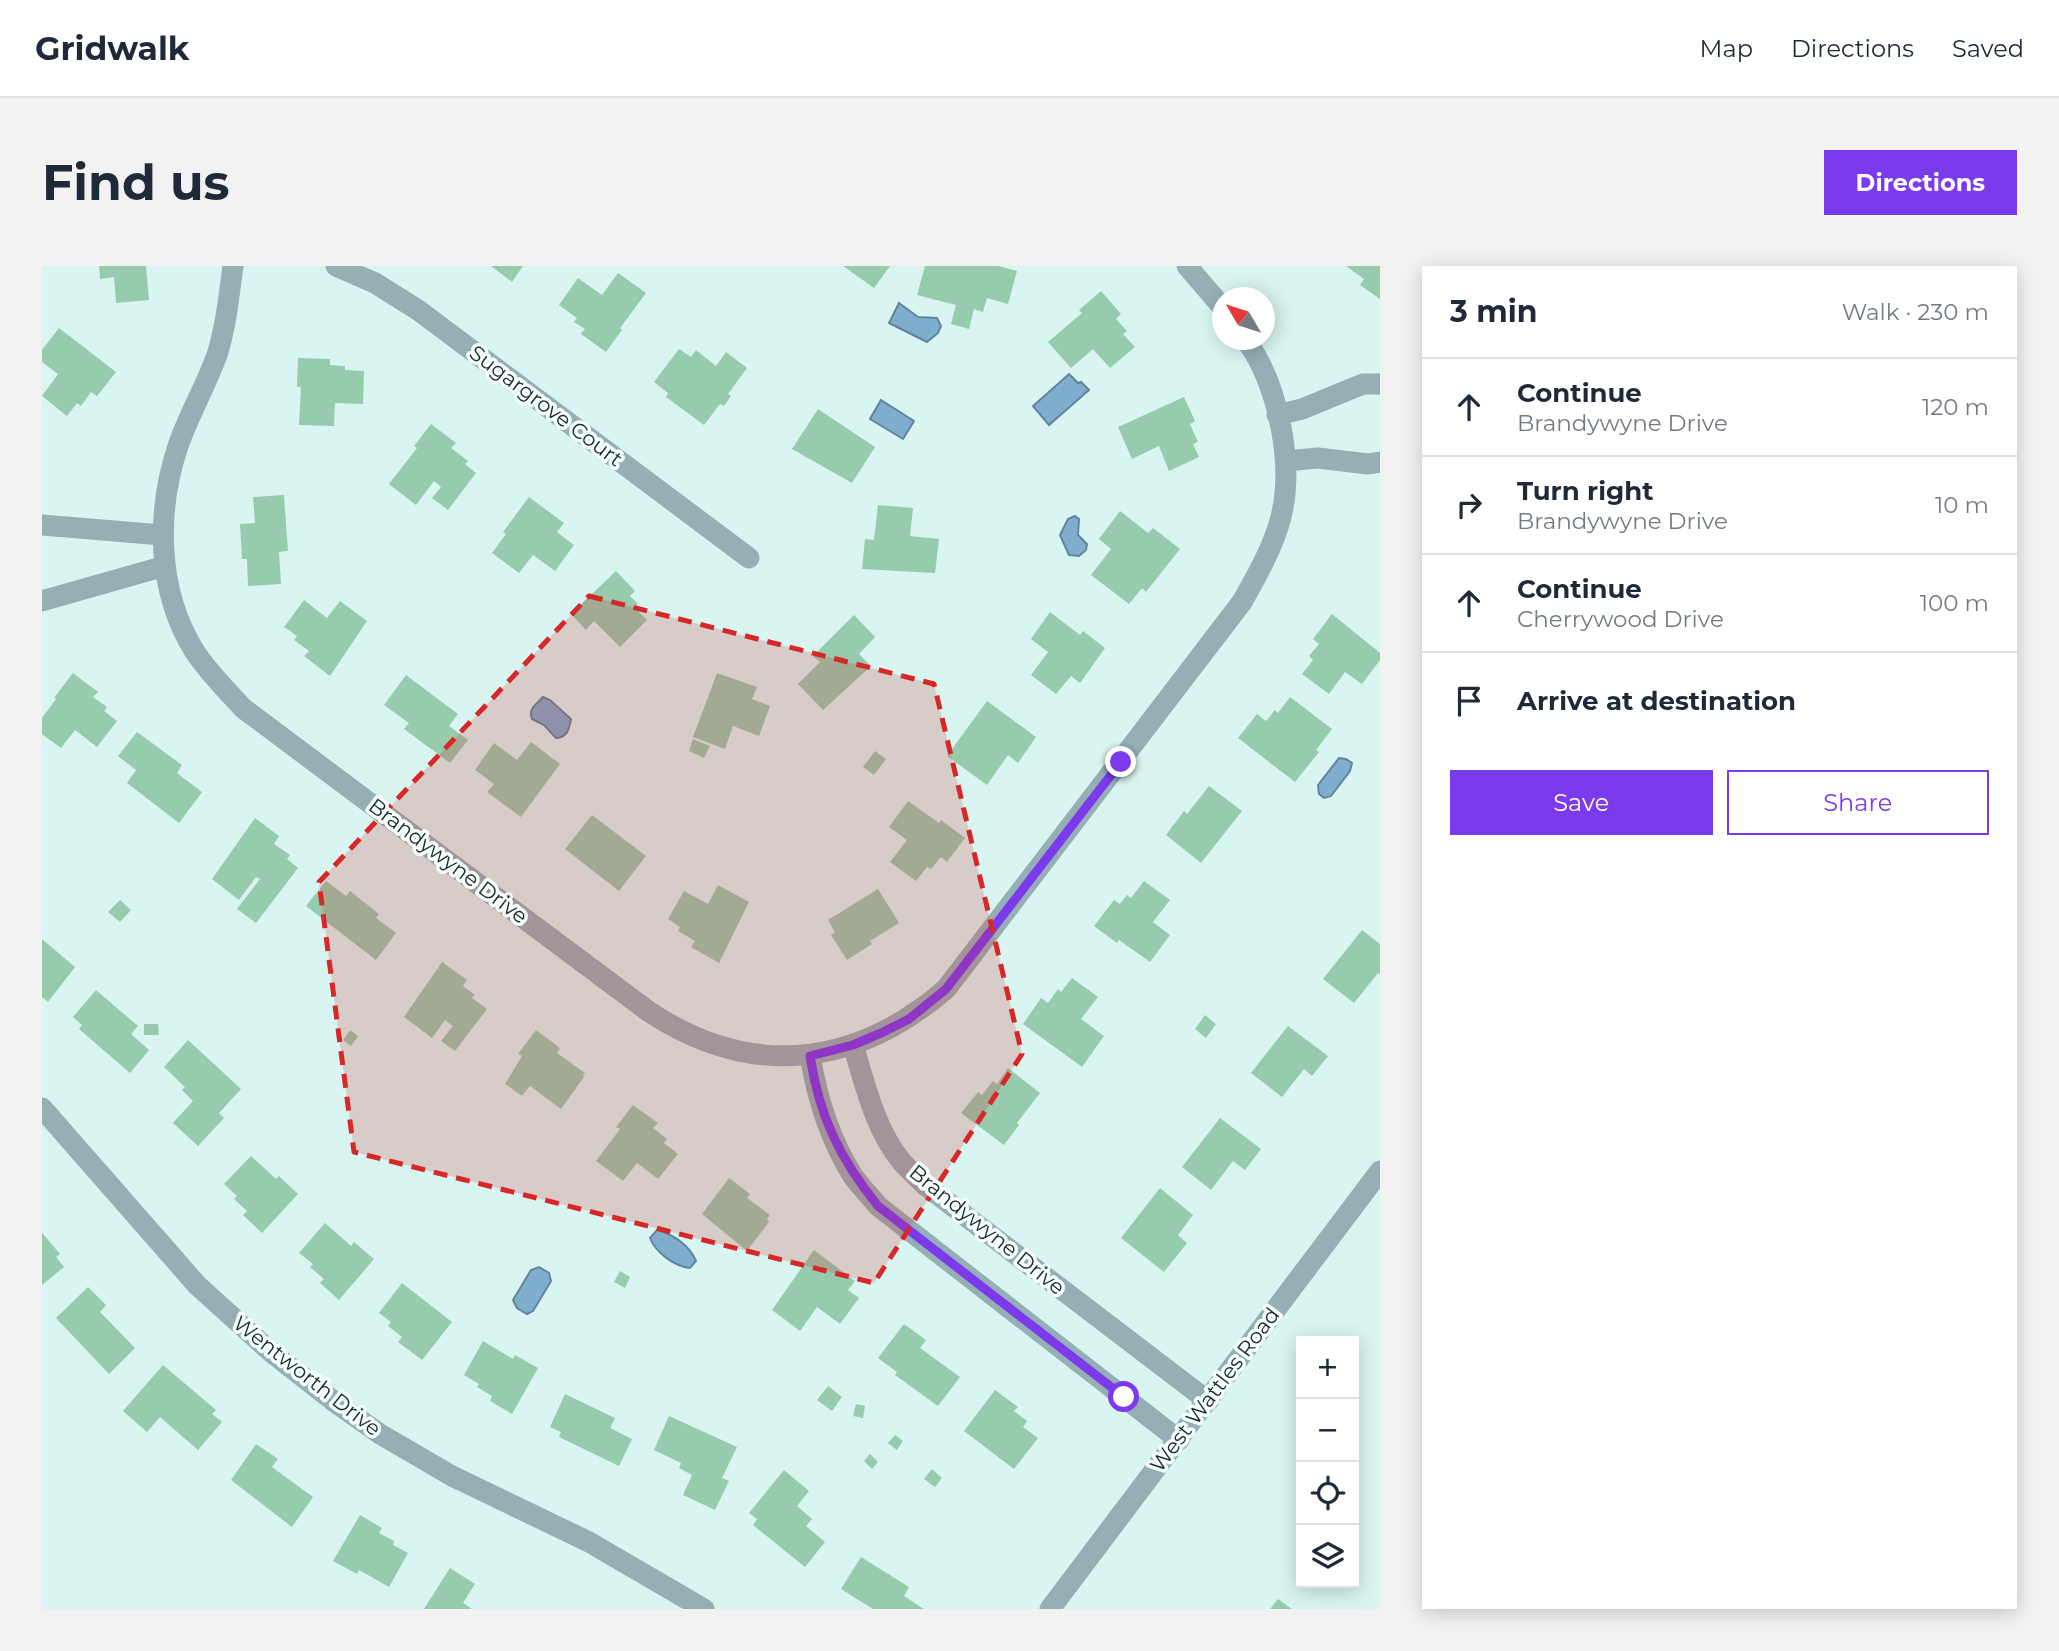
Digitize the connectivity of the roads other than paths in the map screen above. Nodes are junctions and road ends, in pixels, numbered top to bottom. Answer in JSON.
{"nodes":[{"id":1,"x":233,"y":266,"type":"edge"},
{"id":2,"x":336,"y":266,"type":"edge"},
{"id":3,"x":1187,"y":266,"type":"edge"},
{"id":4,"x":1212,"y":294,"type":"edge"},
{"id":5,"x":1253,"y":350,"type":"edge"},
{"id":6,"x":1380,"y":384,"type":"edge"},
{"id":7,"x":1277,"y":415,"type":"junction"},
{"id":8,"x":1286,"y":461,"type":"junction"},
{"id":9,"x":1380,"y":462,"type":"edge"},
{"id":10,"x":42,"y":525,"type":"edge"},
{"id":11,"x":162,"y":535,"type":"junction"},
{"id":12,"x":749,"y":558,"type":"dead end"},
{"id":13,"x":164,"y":566,"type":"junction"},
{"id":14,"x":42,"y":601,"type":"edge"},
{"id":15,"x":853,"y":1045,"type":"junction"},
{"id":16,"x":810,"y":1056,"type":"junction"},
{"id":17,"x":42,"y":1108,"type":"edge"},
{"id":18,"x":1380,"y":1171,"type":"edge"},
{"id":19,"x":1208,"y":1401,"type":"junction"},
{"id":20,"x":1179,"y":1440,"type":"junction"},
{"id":21,"x":704,"y":1609,"type":"edge"},
{"id":22,"x":1050,"y":1609,"type":"edge"}],
"edges":[{"from":1,"to":11,"type":"street","name":"Brandywyne Drive"},
{"from":2,"to":12,"type":"street","name":"Sugargrove Court"},
{"from":3,"to":4,"type":"street"},
{"from":5,"to":7,"type":"street"},
{"from":6,"to":7,"type":"street"},
{"from":7,"to":8,"type":"street"},
{"from":8,"to":9,"type":"street"},
{"from":8,"to":15,"type":"street"},
{"from":10,"to":11,"type":"street"},
{"from":11,"to":13,"type":"street","name":"Brandywyne Drive"},
{"from":13,"to":14,"type":"street"},
{"from":13,"to":16,"type":"street","name":"Brandywyne Drive"},
{"from":15,"to":16,"type":"street","name":"Brandywyne Drive"},
{"from":15,"to":19,"type":"street","name":"Brandywyne Drive"},
{"from":16,"to":20,"type":"street"},
{"from":17,"to":21,"type":"street","name":"Wentworth Drive"},
{"from":18,"to":19,"type":"street","name":"West Wattles Road"},
{"from":19,"to":20,"type":"street","name":"West Wattles Road"},
{"from":20,"to":22,"type":"street","name":"West Wattles Road"}]}
